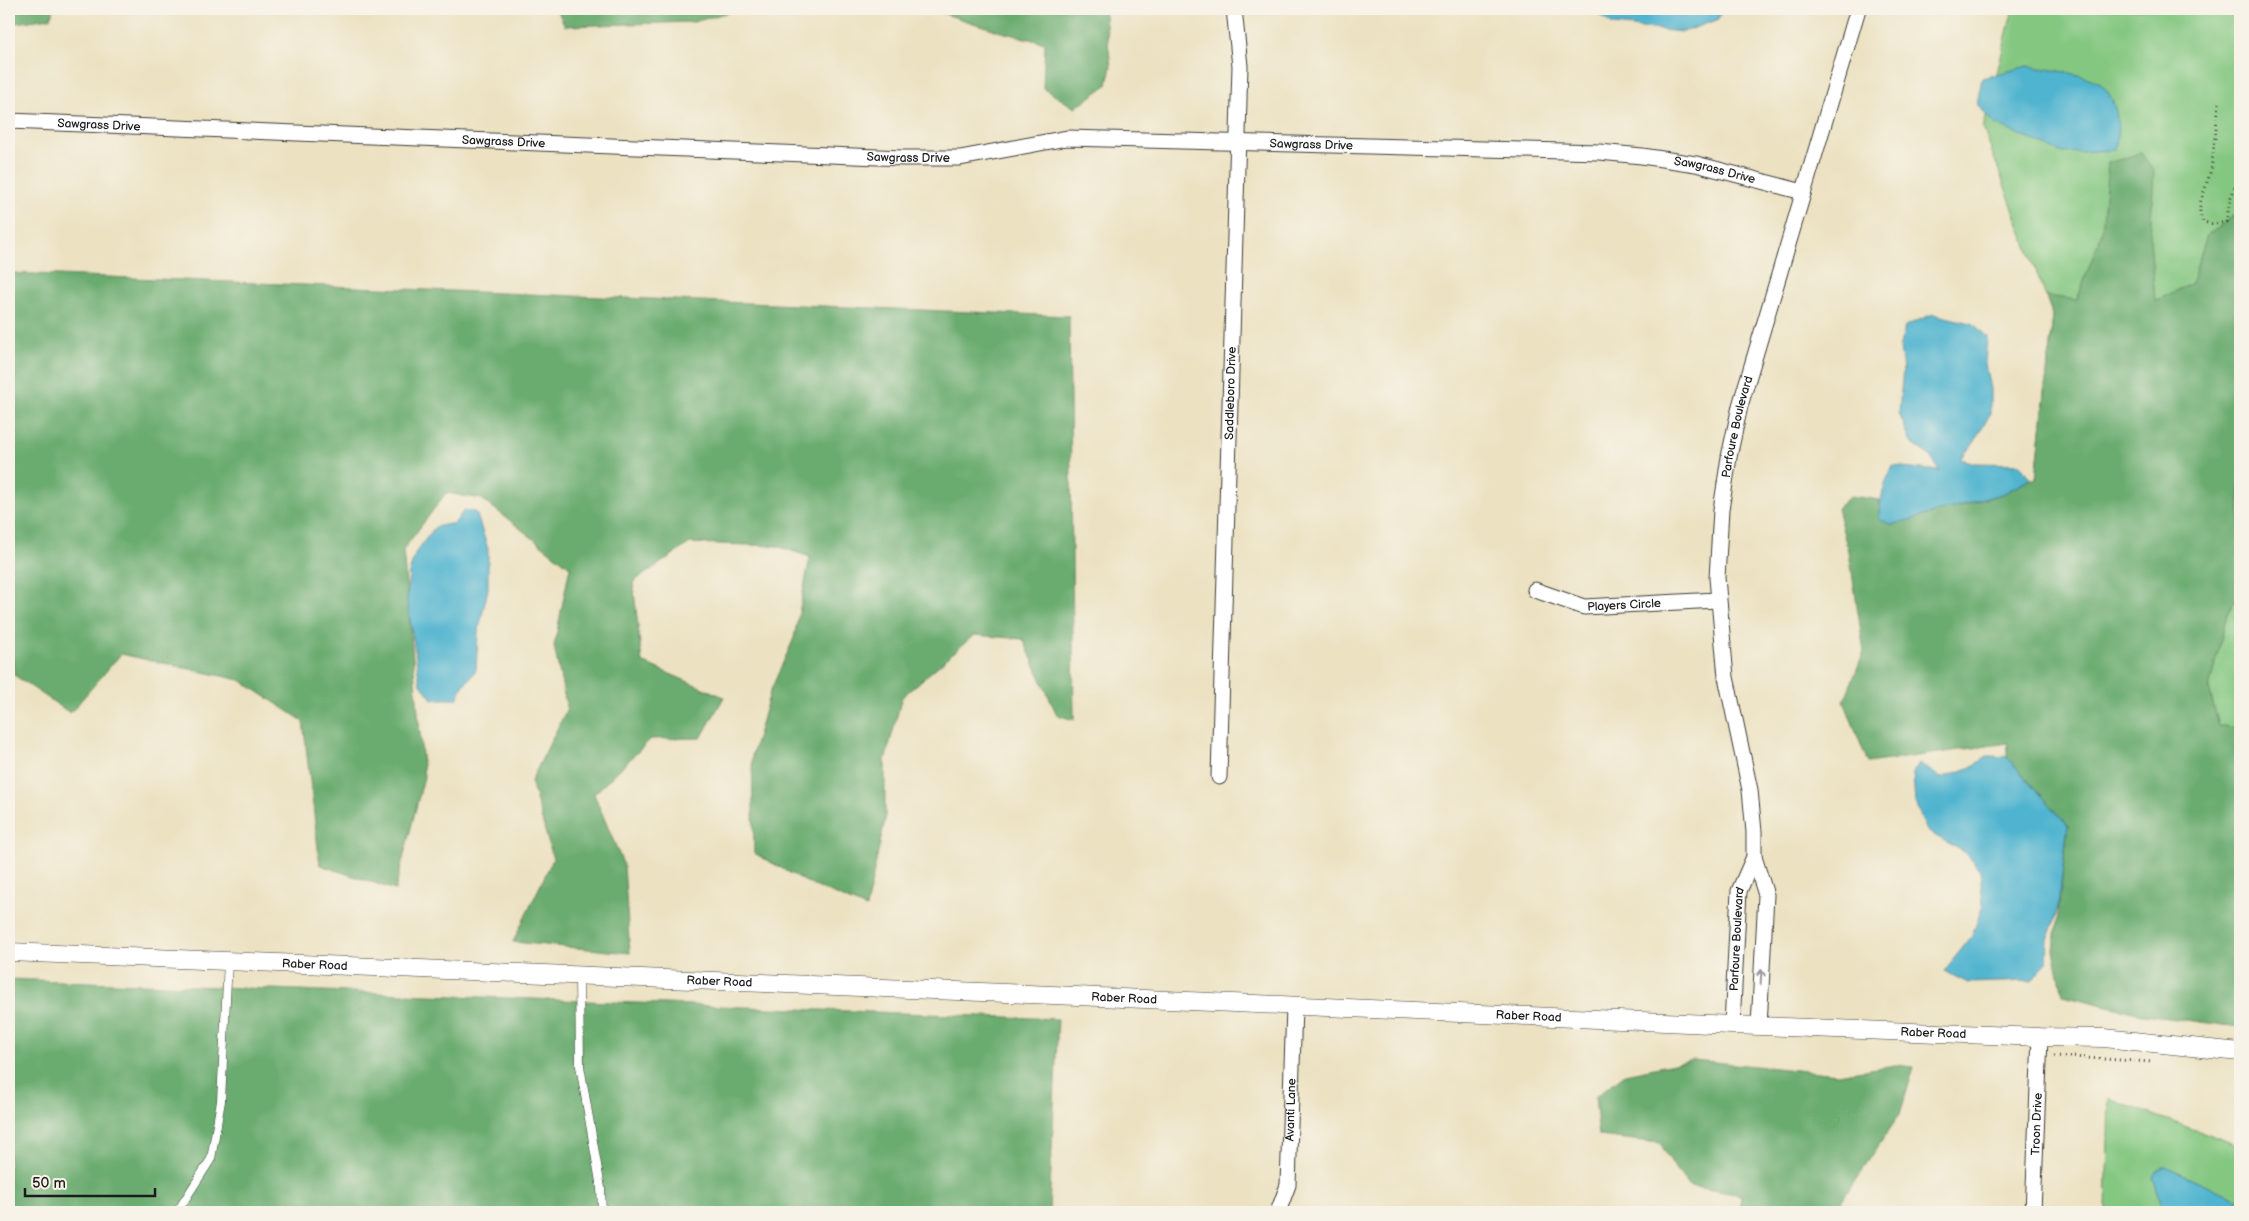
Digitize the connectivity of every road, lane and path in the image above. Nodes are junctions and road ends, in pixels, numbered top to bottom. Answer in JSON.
{"nodes":[{"id":1,"x":1234,"y":9,"type":"edge"},
{"id":2,"x":1858,"y":9,"type":"edge"},
{"id":3,"x":2219,"y":103,"type":"dead end"},
{"id":4,"x":9,"y":121,"type":"edge"},
{"id":5,"x":1238,"y":142,"type":"junction"},
{"id":6,"x":2240,"y":176,"type":"edge"},
{"id":7,"x":1802,"y":192,"type":"junction"},
{"id":8,"x":1535,"y":590,"type":"dead end"},
{"id":9,"x":1718,"y":600,"type":"junction"},
{"id":10,"x":1219,"y":777,"type":"dead end"},
{"id":11,"x":1754,"y":857,"type":"junction"},
{"id":12,"x":9,"y":952,"type":"edge"},
{"id":13,"x":228,"y":961,"type":"junction"},
{"id":14,"x":579,"y":976,"type":"junction"},
{"id":15,"x":1294,"y":1007,"type":"junction"},
{"id":16,"x":1732,"y":1025,"type":"junction"},
{"id":17,"x":1759,"y":1026,"type":"junction"},
{"id":18,"x":2040,"y":1037,"type":"junction"},
{"id":19,"x":2240,"y":1052,"type":"edge"},
{"id":20,"x":2040,"y":1056,"type":"junction"},
{"id":21,"x":2154,"y":1062,"type":"dead end"},
{"id":22,"x":177,"y":1212,"type":"edge"},
{"id":23,"x":602,"y":1212,"type":"edge"},
{"id":24,"x":1278,"y":1212,"type":"edge"},
{"id":25,"x":2033,"y":1212,"type":"edge"}],
"edges":[{"from":1,"to":5,"type":"street","name":"Saddleboro Drive"},
{"from":2,"to":7,"type":"street","name":"Parfoure Boulevard"},
{"from":3,"to":6,"type":"path"},
{"from":4,"to":5,"type":"street","name":"Sawgrass Drive"},
{"from":5,"to":7,"type":"street","name":"Sawgrass Drive"},
{"from":5,"to":10,"type":"street","name":"Saddleboro Drive"},
{"from":7,"to":9,"type":"street","name":"Parfoure Boulevard"},
{"from":8,"to":9,"type":"street","name":"Players Circle"},
{"from":9,"to":11,"type":"street","name":"Parfoure Boulevard"},
{"from":11,"to":16,"type":"street","name":"Parfoure Boulevard"},
{"from":17,"to":11,"type":"street","name":"Parfoure Boulevard","one_way":true},
{"from":12,"to":13,"type":"street","name":"Raber Road"},
{"from":13,"to":14,"type":"street","name":"Raber Road"},
{"from":13,"to":22,"type":"lane"},
{"from":14,"to":15,"type":"street","name":"Raber Road"},
{"from":14,"to":23,"type":"lane"},
{"from":15,"to":16,"type":"street","name":"Raber Road"},
{"from":15,"to":24,"type":"street","name":"Avanti Lane"},
{"from":16,"to":17,"type":"street","name":"Raber Road"},
{"from":17,"to":18,"type":"street","name":"Raber Road"},
{"from":18,"to":19,"type":"street","name":"Raber Road"},
{"from":18,"to":20,"type":"street","name":"Troon Drive"},
{"from":20,"to":21,"type":"path"},
{"from":20,"to":25,"type":"street","name":"Troon Drive"}]}
